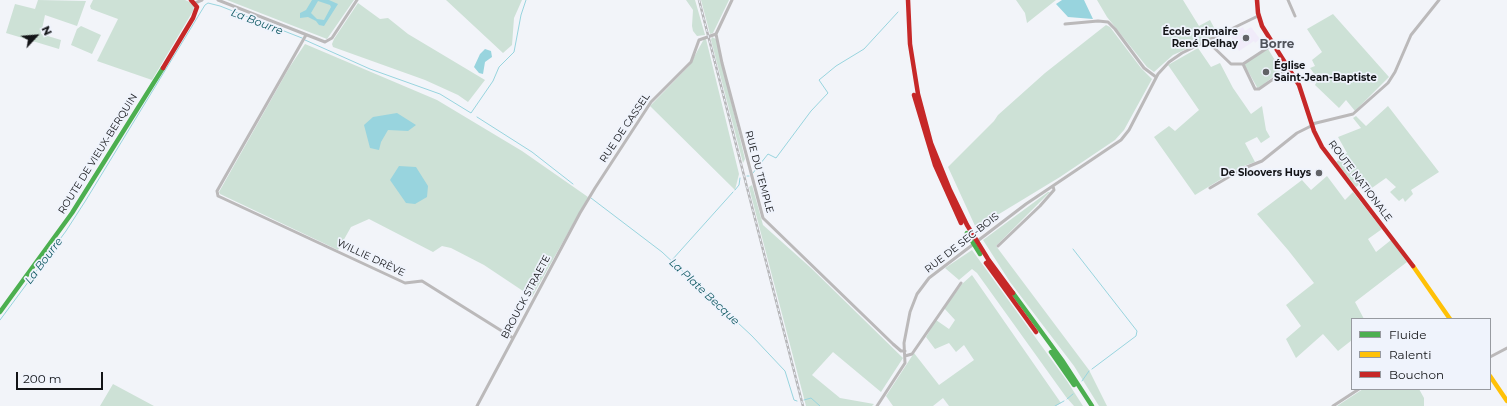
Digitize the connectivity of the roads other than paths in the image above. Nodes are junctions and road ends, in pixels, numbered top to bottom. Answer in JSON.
{"nodes":[{"id":1,"x":202,"y":0,"type":"edge"},
{"id":2,"x":218,"y":0,"type":"edge"},
{"id":3,"x":357,"y":0,"type":"edge"},
{"id":4,"x":732,"y":0,"type":"edge"},
{"id":5,"x":904,"y":0,"type":"edge"},
{"id":6,"x":908,"y":0,"type":"edge"},
{"id":7,"x":1257,"y":0,"type":"edge"},
{"id":8,"x":1288,"y":0,"type":"edge"},
{"id":9,"x":1439,"y":0,"type":"edge"},
{"id":10,"x":193,"y":2,"type":"edge"},
{"id":11,"x":1258,"y":16,"type":"junction"},
{"id":12,"x":1295,"y":16,"type":"dead end"},
{"id":13,"x":1065,"y":24,"type":"dead end"},
{"id":14,"x":716,"y":34,"type":"junction"},
{"id":15,"x":306,"y":37,"type":"junction"},
{"id":16,"x":1207,"y":41,"type":"junction"},
{"id":17,"x":1272,"y":45,"type":"junction"},
{"id":18,"x":1243,"y":64,"type":"junction"},
{"id":19,"x":1289,"y":68,"type":"junction"},
{"id":20,"x":1156,"y":77,"type":"junction"},
{"id":21,"x":1313,"y":125,"type":"junction"},
{"id":22,"x":1053,"y":186,"type":"junction"},
{"id":23,"x":1210,"y":188,"type":"dead end"},
{"id":24,"x":590,"y":197,"type":"joint"},
{"id":25,"x":998,"y":246,"type":"dead end"},
{"id":26,"x":961,"y":283,"type":"dead end"},
{"id":27,"x":0,"y":312,"type":"edge"},
{"id":28,"x":1449,"y":318,"type":"edge"},
{"id":29,"x":513,"y":338,"type":"junction"},
{"id":30,"x":1507,"y":348,"type":"edge"},
{"id":31,"x":904,"y":351,"type":"junction"},
{"id":32,"x":906,"y":356,"type":"junction"},
{"id":33,"x":1491,"y":356,"type":"edge"},
{"id":34,"x":1491,"y":377,"type":"edge"},
{"id":35,"x":1357,"y":390,"type":"edge"},
{"id":36,"x":1507,"y":401,"type":"edge"},
{"id":37,"x":477,"y":406,"type":"edge"},
{"id":38,"x":877,"y":406,"type":"edge"},
{"id":39,"x":1087,"y":406,"type":"edge"},
{"id":40,"x":1092,"y":406,"type":"edge"},
{"id":41,"x":1333,"y":406,"type":"edge"}],
"edges":[{"from":1,"to":10,"type":"street"},
{"from":2,"to":15,"type":"street"},
{"from":3,"to":15,"type":"street"},
{"from":4,"to":14,"type":"street"},
{"from":5,"to":39,"type":"main road"},
{"from":6,"to":40,"type":"main road"},
{"from":7,"to":11,"type":"main road","name":"ROUTE NATIONALE"},
{"from":8,"to":12,"type":"street"},
{"from":9,"to":21,"type":"street"},
{"from":10,"to":27,"type":"main road","name":"ROUTE DE VIEUX-BERQUIN"},
{"from":11,"to":16,"type":"street","name":"RUE DE SEC-BOIS"},
{"from":11,"to":17,"type":"main road","name":"ROUTE NATIONALE"},
{"from":13,"to":20,"type":"street"},
{"from":14,"to":24,"type":"street","name":"RUE DE CASSEL"},
{"from":14,"to":31,"type":"street","name":"RUE DU TEMPLE"},
{"from":15,"to":29,"type":"street","name":"WILLIE DRÈVE"},
{"from":16,"to":18,"type":"street"},
{"from":16,"to":20,"type":"street","name":"RUE DE SEC-BOIS"},
{"from":17,"to":18,"type":"street"},
{"from":17,"to":19,"type":"main road","name":"ROUTE NATIONALE"},
{"from":18,"to":19,"type":"street"},
{"from":19,"to":21,"type":"main road","name":"ROUTE NATIONALE"},
{"from":20,"to":22,"type":"street","name":"RUE DE SEC-BOIS"},
{"from":21,"to":23,"type":"street"},
{"from":21,"to":28,"type":"main road","name":"ROUTE NATIONALE"},
{"from":22,"to":25,"type":"street","name":"RUE DE SEC-BOIS"},
{"from":22,"to":31,"type":"street","name":"RUE DE SEC-BOIS"},
{"from":24,"to":29,"type":"street","name":"BROUCK STRAETE"},
{"from":26,"to":32,"type":"street"},
{"from":29,"to":37,"type":"street","name":"BROUCK STRAETE"},
{"from":30,"to":33,"type":"street"},
{"from":31,"to":32,"type":"street"},
{"from":32,"to":38,"type":"street"},
{"from":34,"to":36,"type":"main road"},
{"from":35,"to":41,"type":"street"}]}
